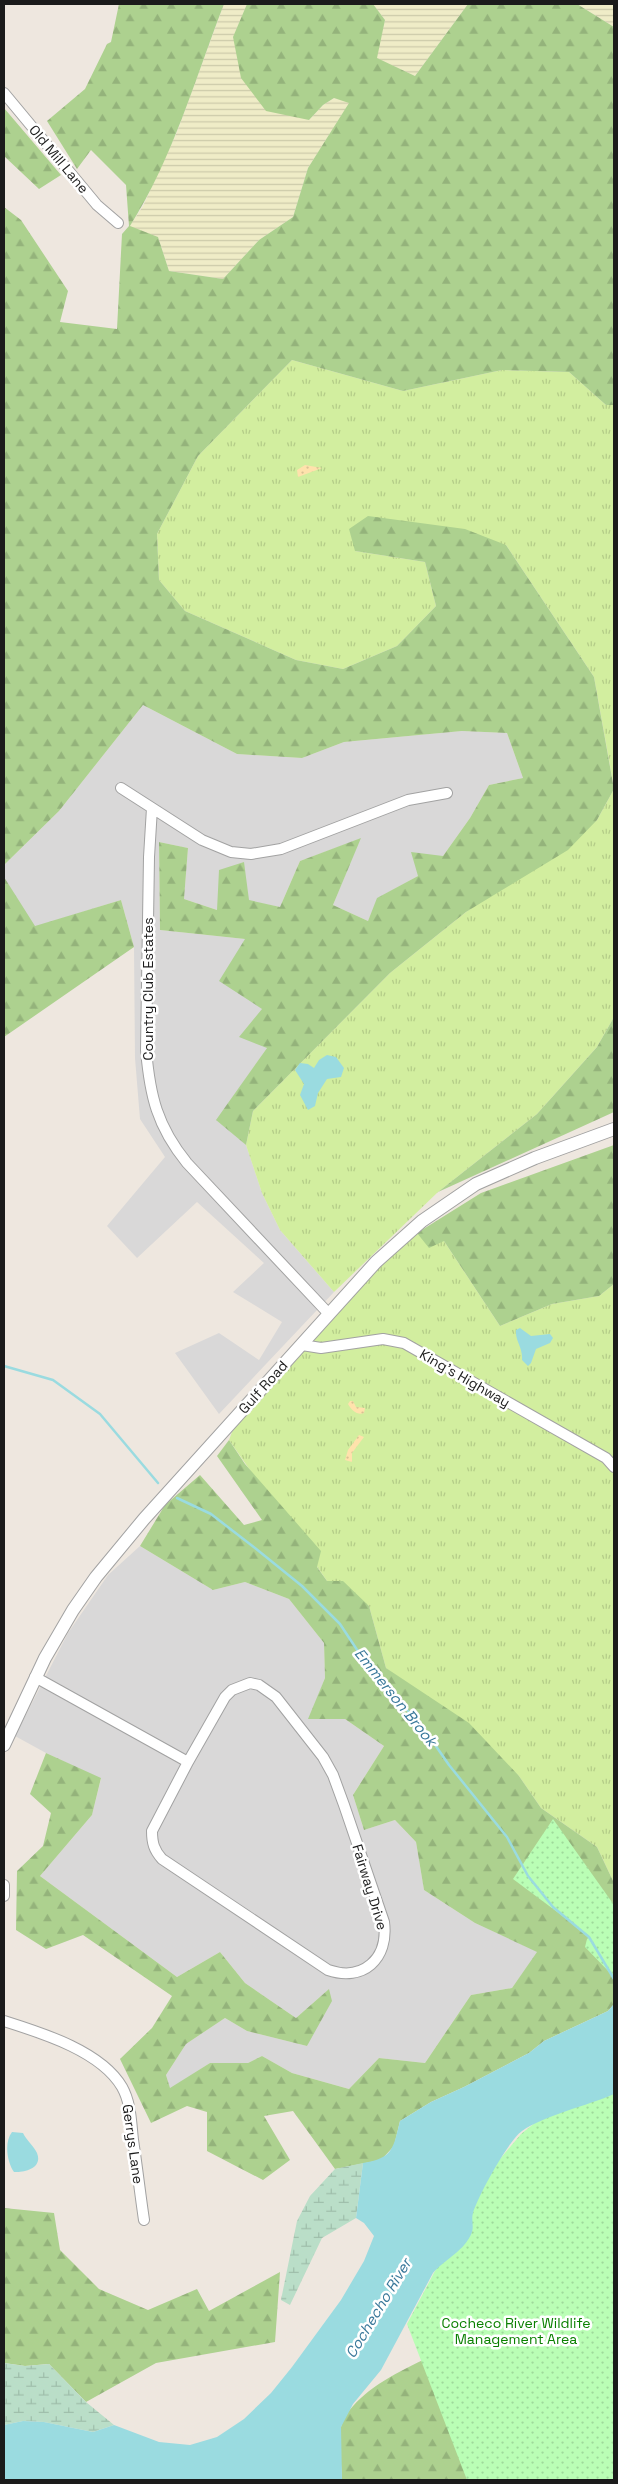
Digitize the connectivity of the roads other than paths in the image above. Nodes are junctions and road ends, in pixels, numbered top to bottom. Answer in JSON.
{"nodes":[{"id":1,"x":4,"y":93,"type":"edge"},
{"id":2,"x":118,"y":222,"type":"dead end"},
{"id":3,"x":121,"y":788,"type":"dead end"},
{"id":4,"x":448,"y":793,"type":"dead end"},
{"id":5,"x":152,"y":808,"type":"junction"},
{"id":6,"x":614,"y":1129,"type":"edge"},
{"id":7,"x":330,"y":1314,"type":"junction"},
{"id":8,"x":302,"y":1345,"type":"junction"},
{"id":9,"x":614,"y":1467,"type":"edge"},
{"id":10,"x":35,"y":1678,"type":"junction"},
{"id":11,"x":4,"y":1745,"type":"edge"},
{"id":12,"x":188,"y":1762,"type":"junction"},
{"id":13,"x":4,"y":1885,"type":"edge"},
{"id":14,"x":4,"y":1896,"type":"edge"},
{"id":15,"x":4,"y":2021,"type":"edge"},
{"id":16,"x":144,"y":2220,"type":"dead end"}],
"edges":[{"from":1,"to":2,"type":"street","name":"Old Mill Lane"},
{"from":3,"to":5,"type":"street"},
{"from":4,"to":5,"type":"street"},
{"from":5,"to":7,"type":"street","name":"Country Club Estates"},
{"from":6,"to":7,"type":"street","name":"Gulf Road"},
{"from":7,"to":8,"type":"street","name":"Gulf Road"},
{"from":8,"to":9,"type":"street","name":"King's Highway"},
{"from":8,"to":10,"type":"street","name":"Gulf Road"},
{"from":10,"to":11,"type":"street","name":"Gulf Road"},
{"from":10,"to":12,"type":"street"},
{"from":12,"to":12,"type":"street","name":"Fairway Drive"},
{"from":13,"to":14,"type":"street"},
{"from":15,"to":16,"type":"street","name":"Gerrys Lane"}]}
